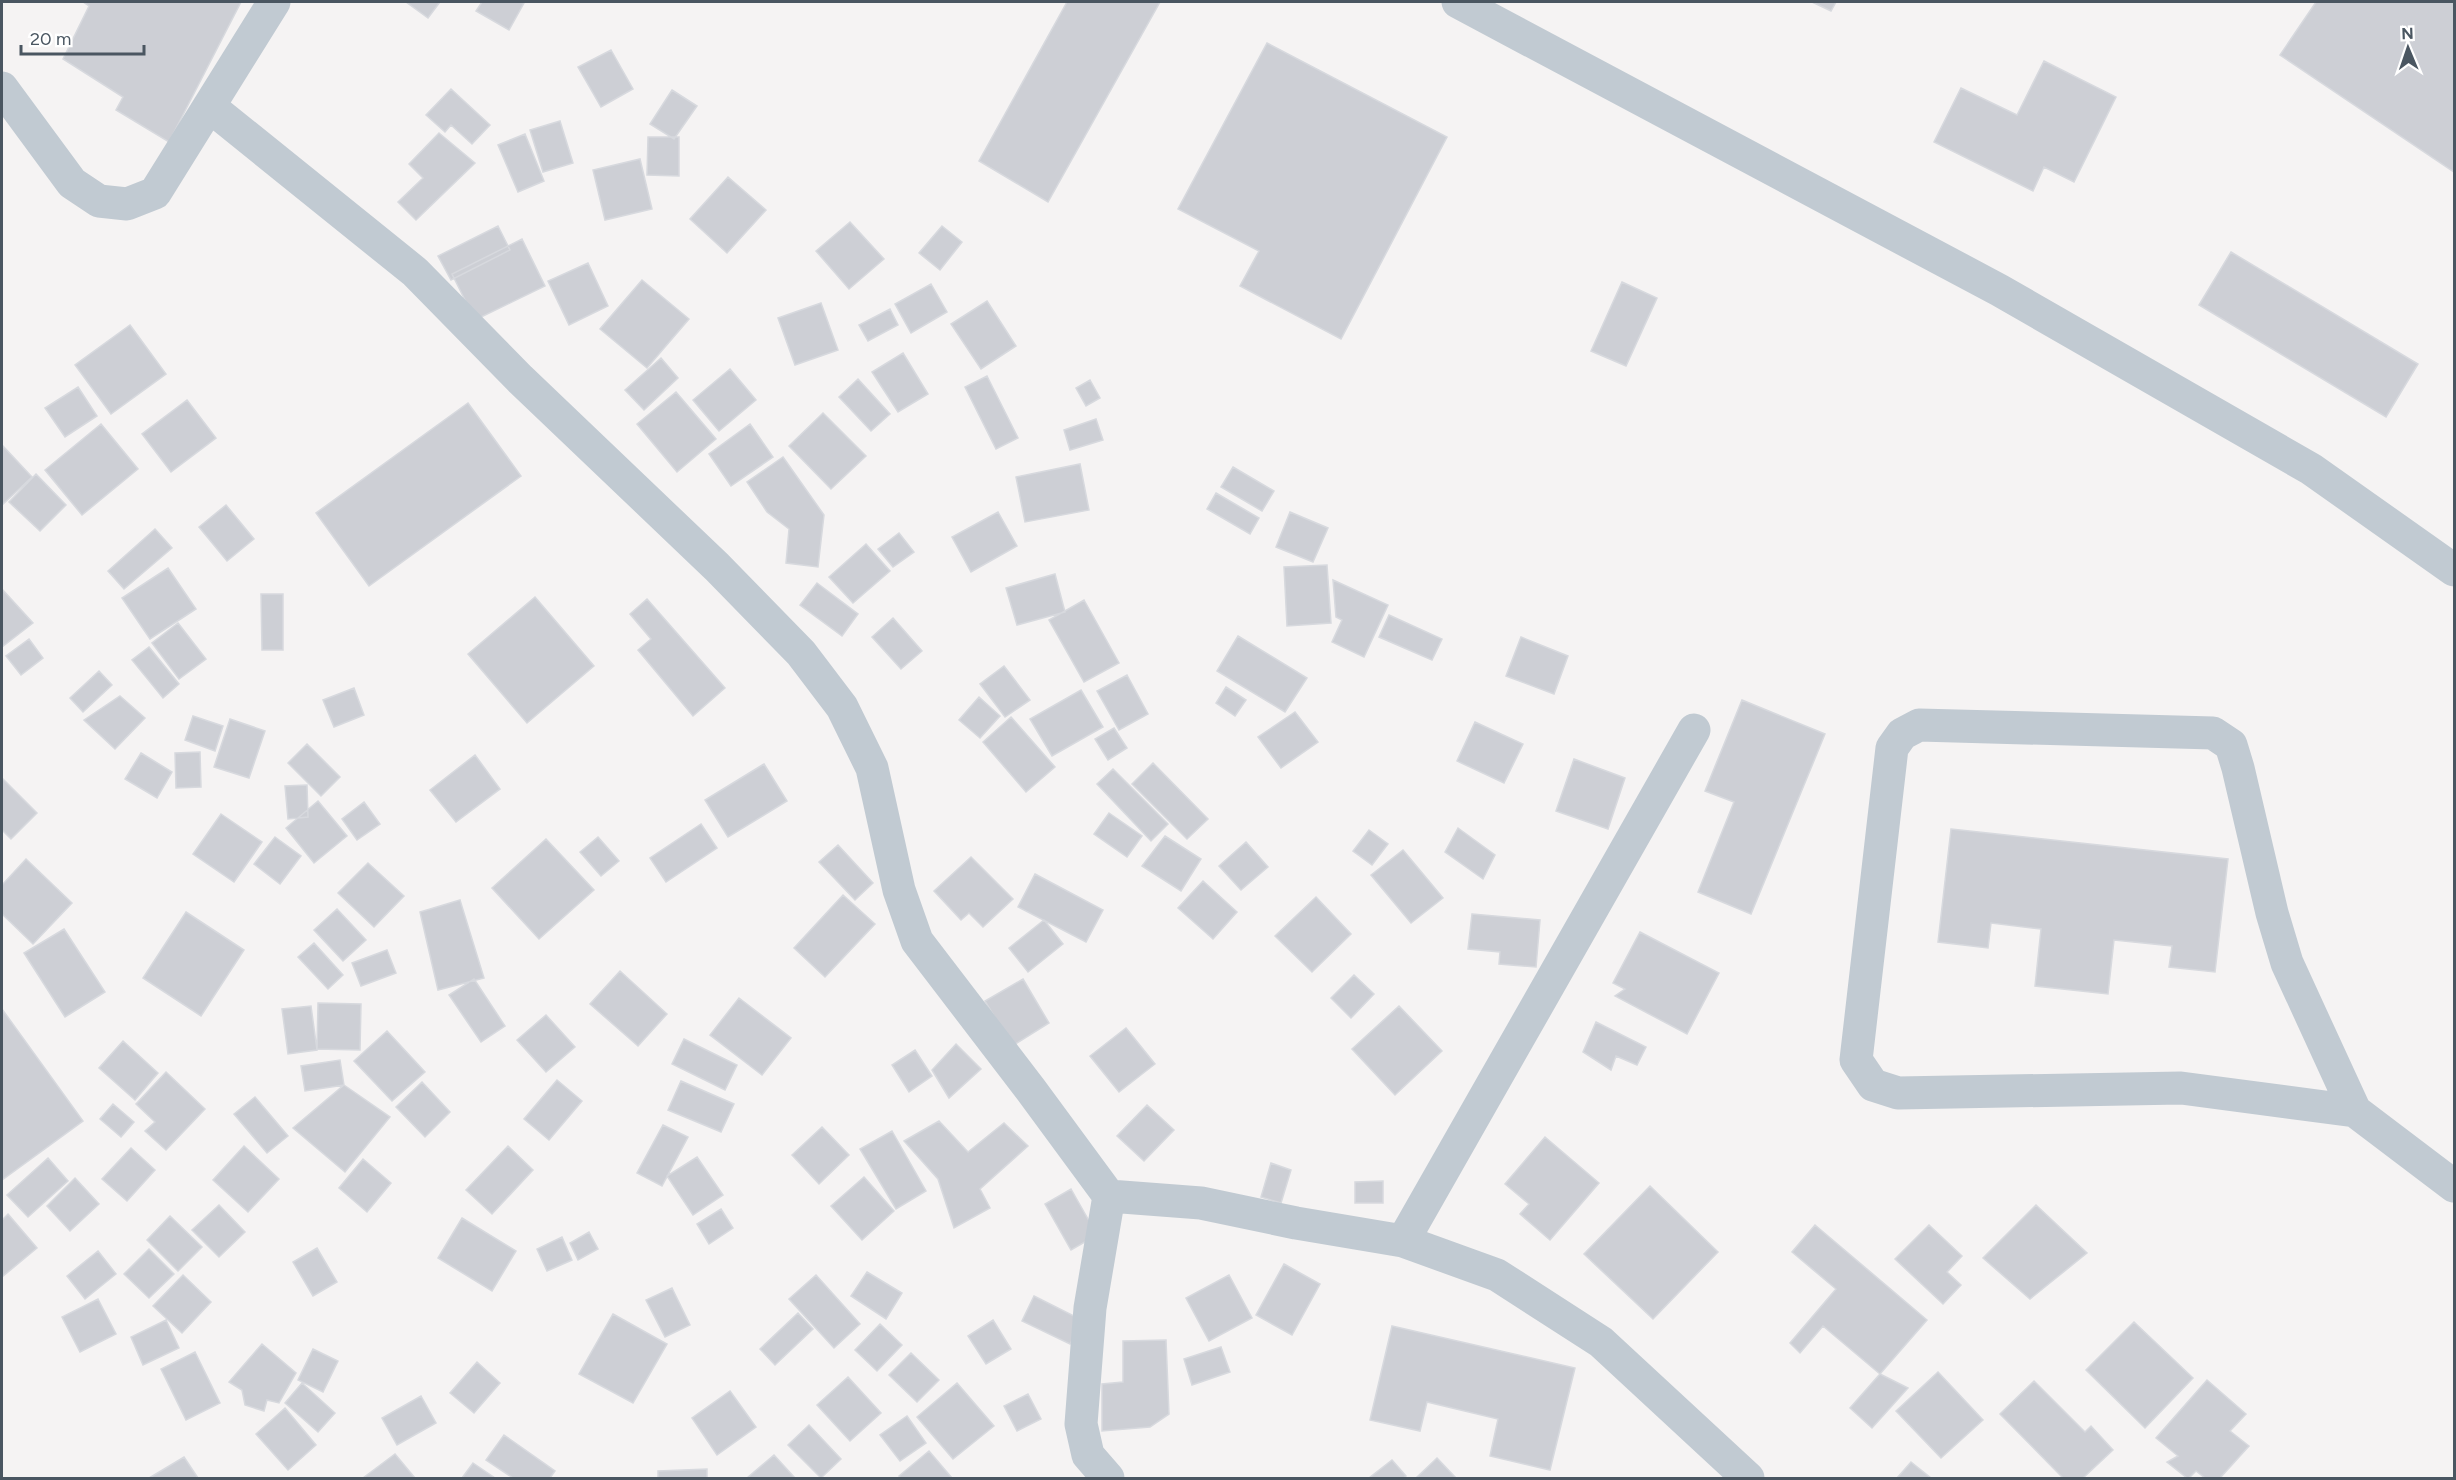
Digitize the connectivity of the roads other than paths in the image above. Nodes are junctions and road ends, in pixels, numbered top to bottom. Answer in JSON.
{"nodes":[{"id":1,"x":274,"y":2,"type":"edge"},
{"id":2,"x":1458,"y":2,"type":"edge"},
{"id":3,"x":2,"y":88,"type":"edge"},
{"id":4,"x":209,"y":106,"type":"junction"},
{"id":5,"x":2454,"y":570,"type":"edge"},
{"id":6,"x":1694,"y":730,"type":"dead end"},
{"id":7,"x":2355,"y":1111,"type":"junction"},
{"id":8,"x":2454,"y":1186,"type":"edge"},
{"id":9,"x":1109,"y":1196,"type":"junction"},
{"id":10,"x":1403,"y":1241,"type":"junction"},
{"id":11,"x":1108,"y":1479,"type":"edge"},
{"id":12,"x":1748,"y":1479,"type":"edge"}],
"edges":[{"from":1,"to":4,"type":"street"},
{"from":2,"to":5,"type":"street"},
{"from":3,"to":4,"type":"street"},
{"from":4,"to":9,"type":"street"},
{"from":6,"to":10,"type":"street"},
{"from":7,"to":7,"type":"street"},
{"from":7,"to":8,"type":"street"},
{"from":9,"to":10,"type":"street"},
{"from":9,"to":11,"type":"street"},
{"from":10,"to":12,"type":"street"}]}
